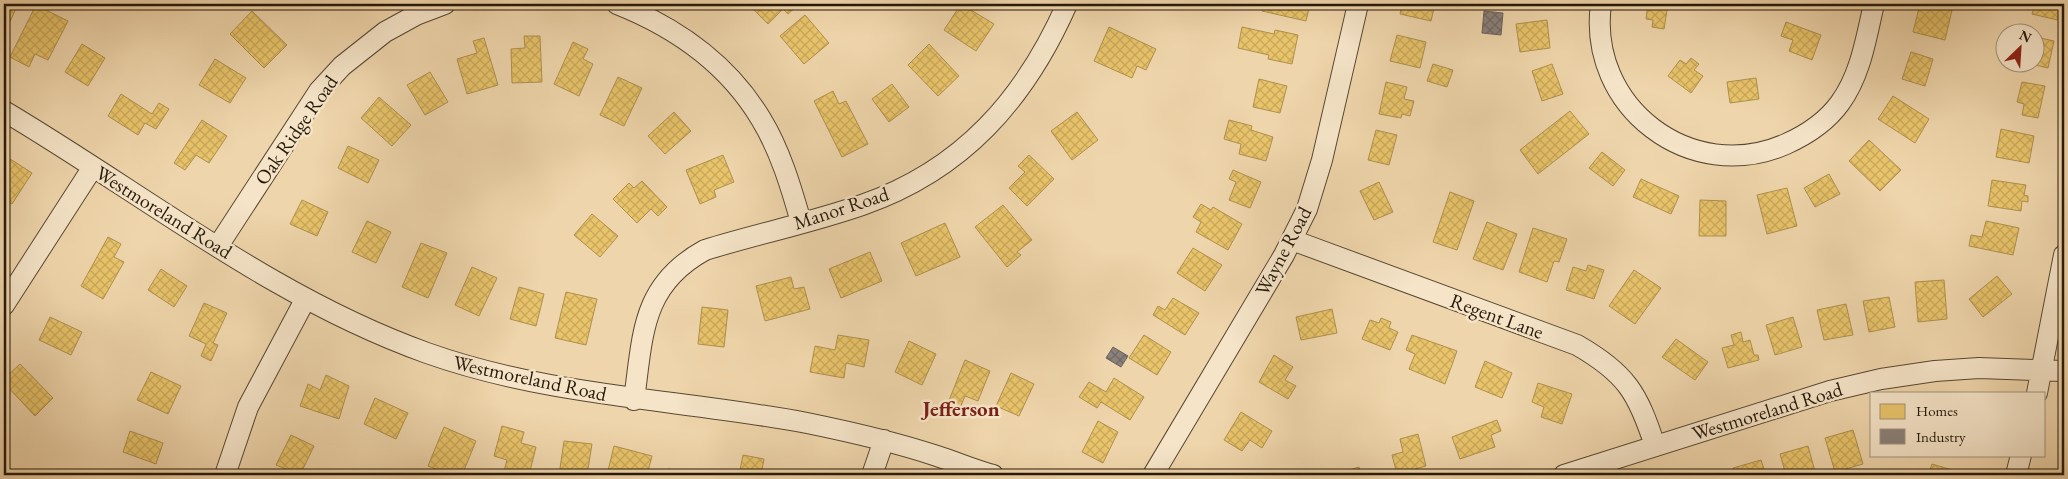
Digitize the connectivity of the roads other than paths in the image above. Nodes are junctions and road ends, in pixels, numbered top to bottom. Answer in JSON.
{"nodes":[{"id":1,"x":445,"y":4,"type":"edge"},
{"id":2,"x":617,"y":4,"type":"edge"},
{"id":3,"x":1067,"y":4,"type":"edge"},
{"id":4,"x":1358,"y":4,"type":"edge"},
{"id":5,"x":1600,"y":4,"type":"edge"},
{"id":6,"x":1874,"y":4,"type":"edge"},
{"id":7,"x":4,"y":111,"type":"edge"},
{"id":8,"x":93,"y":167,"type":"junction"},
{"id":9,"x":802,"y":222,"type":"junction"},
{"id":10,"x":1292,"y":240,"type":"junction"},
{"id":11,"x":218,"y":246,"type":"junction"},
{"id":12,"x":2064,"y":255,"type":"edge"},
{"id":13,"x":305,"y":300,"type":"junction"},
{"id":14,"x":4,"y":305,"type":"edge"},
{"id":15,"x":2042,"y":368,"type":"junction"},
{"id":16,"x":2064,"y":371,"type":"edge"},
{"id":17,"x":2036,"y":392,"type":"edge"},
{"id":18,"x":634,"y":400,"type":"junction"},
{"id":19,"x":884,"y":440,"type":"junction"},
{"id":20,"x":1655,"y":446,"type":"junction"},
{"id":21,"x":2021,"y":456,"type":"edge"},
{"id":22,"x":225,"y":475,"type":"edge"},
{"id":23,"x":872,"y":475,"type":"edge"},
{"id":24,"x":993,"y":475,"type":"edge"},
{"id":25,"x":1153,"y":475,"type":"edge"},
{"id":26,"x":1564,"y":475,"type":"edge"},
{"id":27,"x":2016,"y":475,"type":"edge"}],
"edges":[{"from":1,"to":11,"type":"street","name":"Oak Ridge Road"},
{"from":2,"to":9,"type":"street"},
{"from":3,"to":9,"type":"street","name":"Manor Road"},
{"from":4,"to":10,"type":"street","name":"Wayne Road"},
{"from":5,"to":6,"type":"street"},
{"from":7,"to":8,"type":"street","name":"Westmoreland Road"},
{"from":8,"to":11,"type":"street","name":"Westmoreland Road"},
{"from":8,"to":14,"type":"street"},
{"from":9,"to":18,"type":"street","name":"Manor Road"},
{"from":10,"to":20,"type":"street","name":"Regent Lane"},
{"from":10,"to":25,"type":"street","name":"Wayne Road"},
{"from":11,"to":13,"type":"street","name":"Westmoreland Road"},
{"from":12,"to":15,"type":"street"},
{"from":13,"to":18,"type":"street","name":"Westmoreland Road"},
{"from":13,"to":22,"type":"street"},
{"from":15,"to":16,"type":"street","name":"Westmoreland Road"},
{"from":15,"to":17,"type":"street"},
{"from":15,"to":20,"type":"street","name":"Westmoreland Road"},
{"from":18,"to":19,"type":"street","name":"Westmoreland Road"},
{"from":19,"to":23,"type":"street"},
{"from":19,"to":24,"type":"street","name":"Westmoreland Road"},
{"from":20,"to":26,"type":"street","name":"Westmoreland Road"},
{"from":21,"to":27,"type":"street"}]}
